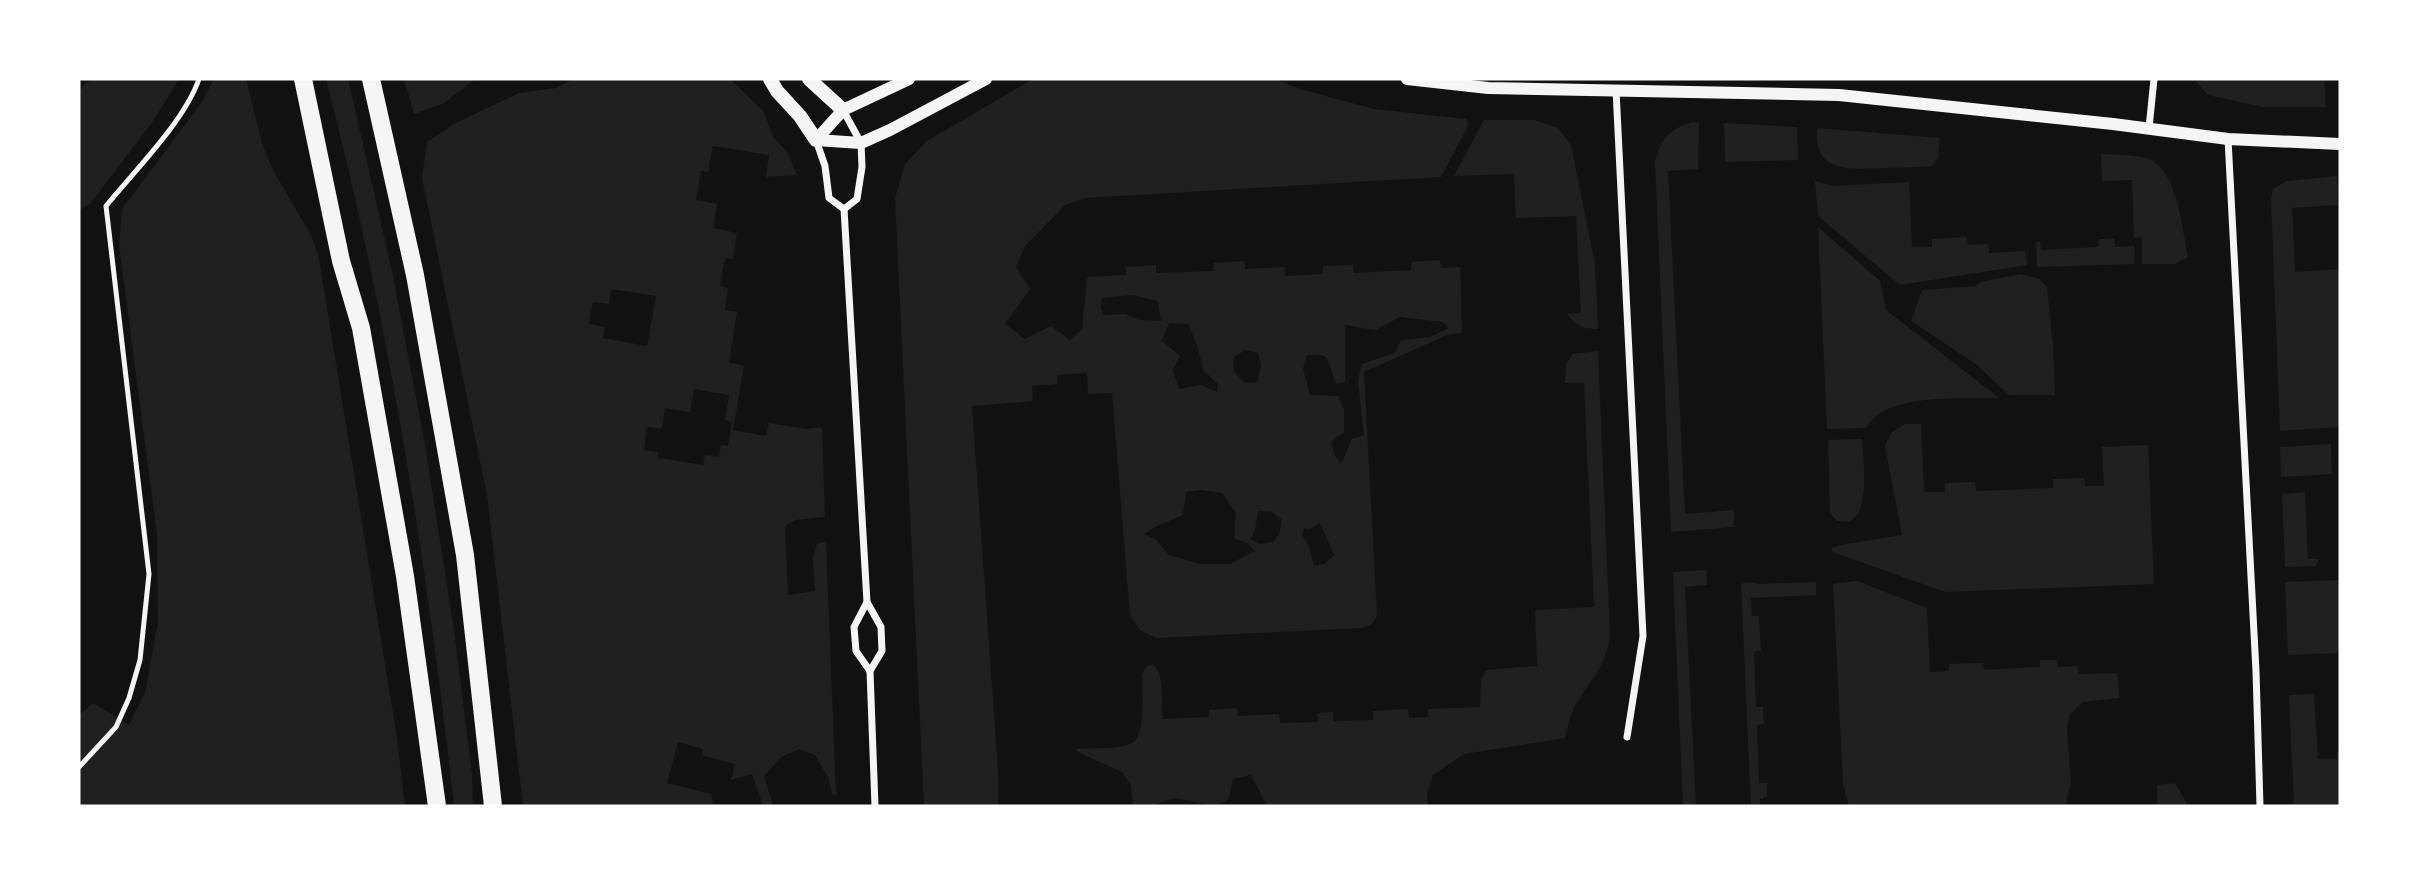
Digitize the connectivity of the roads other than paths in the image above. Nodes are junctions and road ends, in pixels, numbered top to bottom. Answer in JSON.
{"nodes":[{"id":1,"x":199,"y":79,"type":"edge"},
{"id":2,"x":303,"y":79,"type":"edge"},
{"id":3,"x":371,"y":79,"type":"edge"},
{"id":4,"x":770,"y":79,"type":"edge"},
{"id":5,"x":809,"y":79,"type":"edge"},
{"id":6,"x":909,"y":79,"type":"edge"},
{"id":7,"x":986,"y":79,"type":"edge"},
{"id":8,"x":1407,"y":79,"type":"edge"},
{"id":9,"x":2154,"y":79,"type":"edge"},
{"id":10,"x":1616,"y":90,"type":"junction"},
{"id":11,"x":844,"y":110,"type":"junction"},
{"id":12,"x":2149,"y":128,"type":"junction"},
{"id":13,"x":2228,"y":139,"type":"junction"},
{"id":14,"x":816,"y":140,"type":"junction"},
{"id":15,"x":861,"y":143,"type":"junction"},
{"id":16,"x":2340,"y":144,"type":"edge"},
{"id":17,"x":844,"y":209,"type":"junction"},
{"id":18,"x":867,"y":601,"type":"junction"},
{"id":19,"x":870,"y":671,"type":"junction"},
{"id":20,"x":1627,"y":737,"type":"dead end"},
{"id":21,"x":79,"y":767,"type":"edge"},
{"id":22,"x":437,"y":806,"type":"edge"},
{"id":23,"x":493,"y":806,"type":"edge"},
{"id":24,"x":875,"y":806,"type":"edge"},
{"id":25,"x":2260,"y":806,"type":"edge"}],
"edges":[{"from":1,"to":21,"type":"lane"},
{"from":2,"to":22,"type":"main road"},
{"from":3,"to":23,"type":"main road"},
{"from":4,"to":14,"type":"main road"},
{"from":5,"to":11,"type":"main road"},
{"from":6,"to":11,"type":"street"},
{"from":7,"to":15,"type":"street"},
{"from":8,"to":10,"type":"street"},
{"from":9,"to":12,"type":"street"},
{"from":10,"to":12,"type":"street"},
{"from":10,"to":20,"type":"street"},
{"from":11,"to":14,"type":"street"},
{"from":11,"to":15,"type":"street"},
{"from":12,"to":13,"type":"street"},
{"from":13,"to":16,"type":"street"},
{"from":13,"to":25,"type":"street"},
{"from":14,"to":15,"type":"street"},
{"from":14,"to":17,"type":"street"},
{"from":15,"to":17,"type":"street"},
{"from":17,"to":18,"type":"street"},
{"from":18,"to":19,"type":"street"},
{"from":18,"to":19,"type":"street"},
{"from":19,"to":24,"type":"street"}]}
